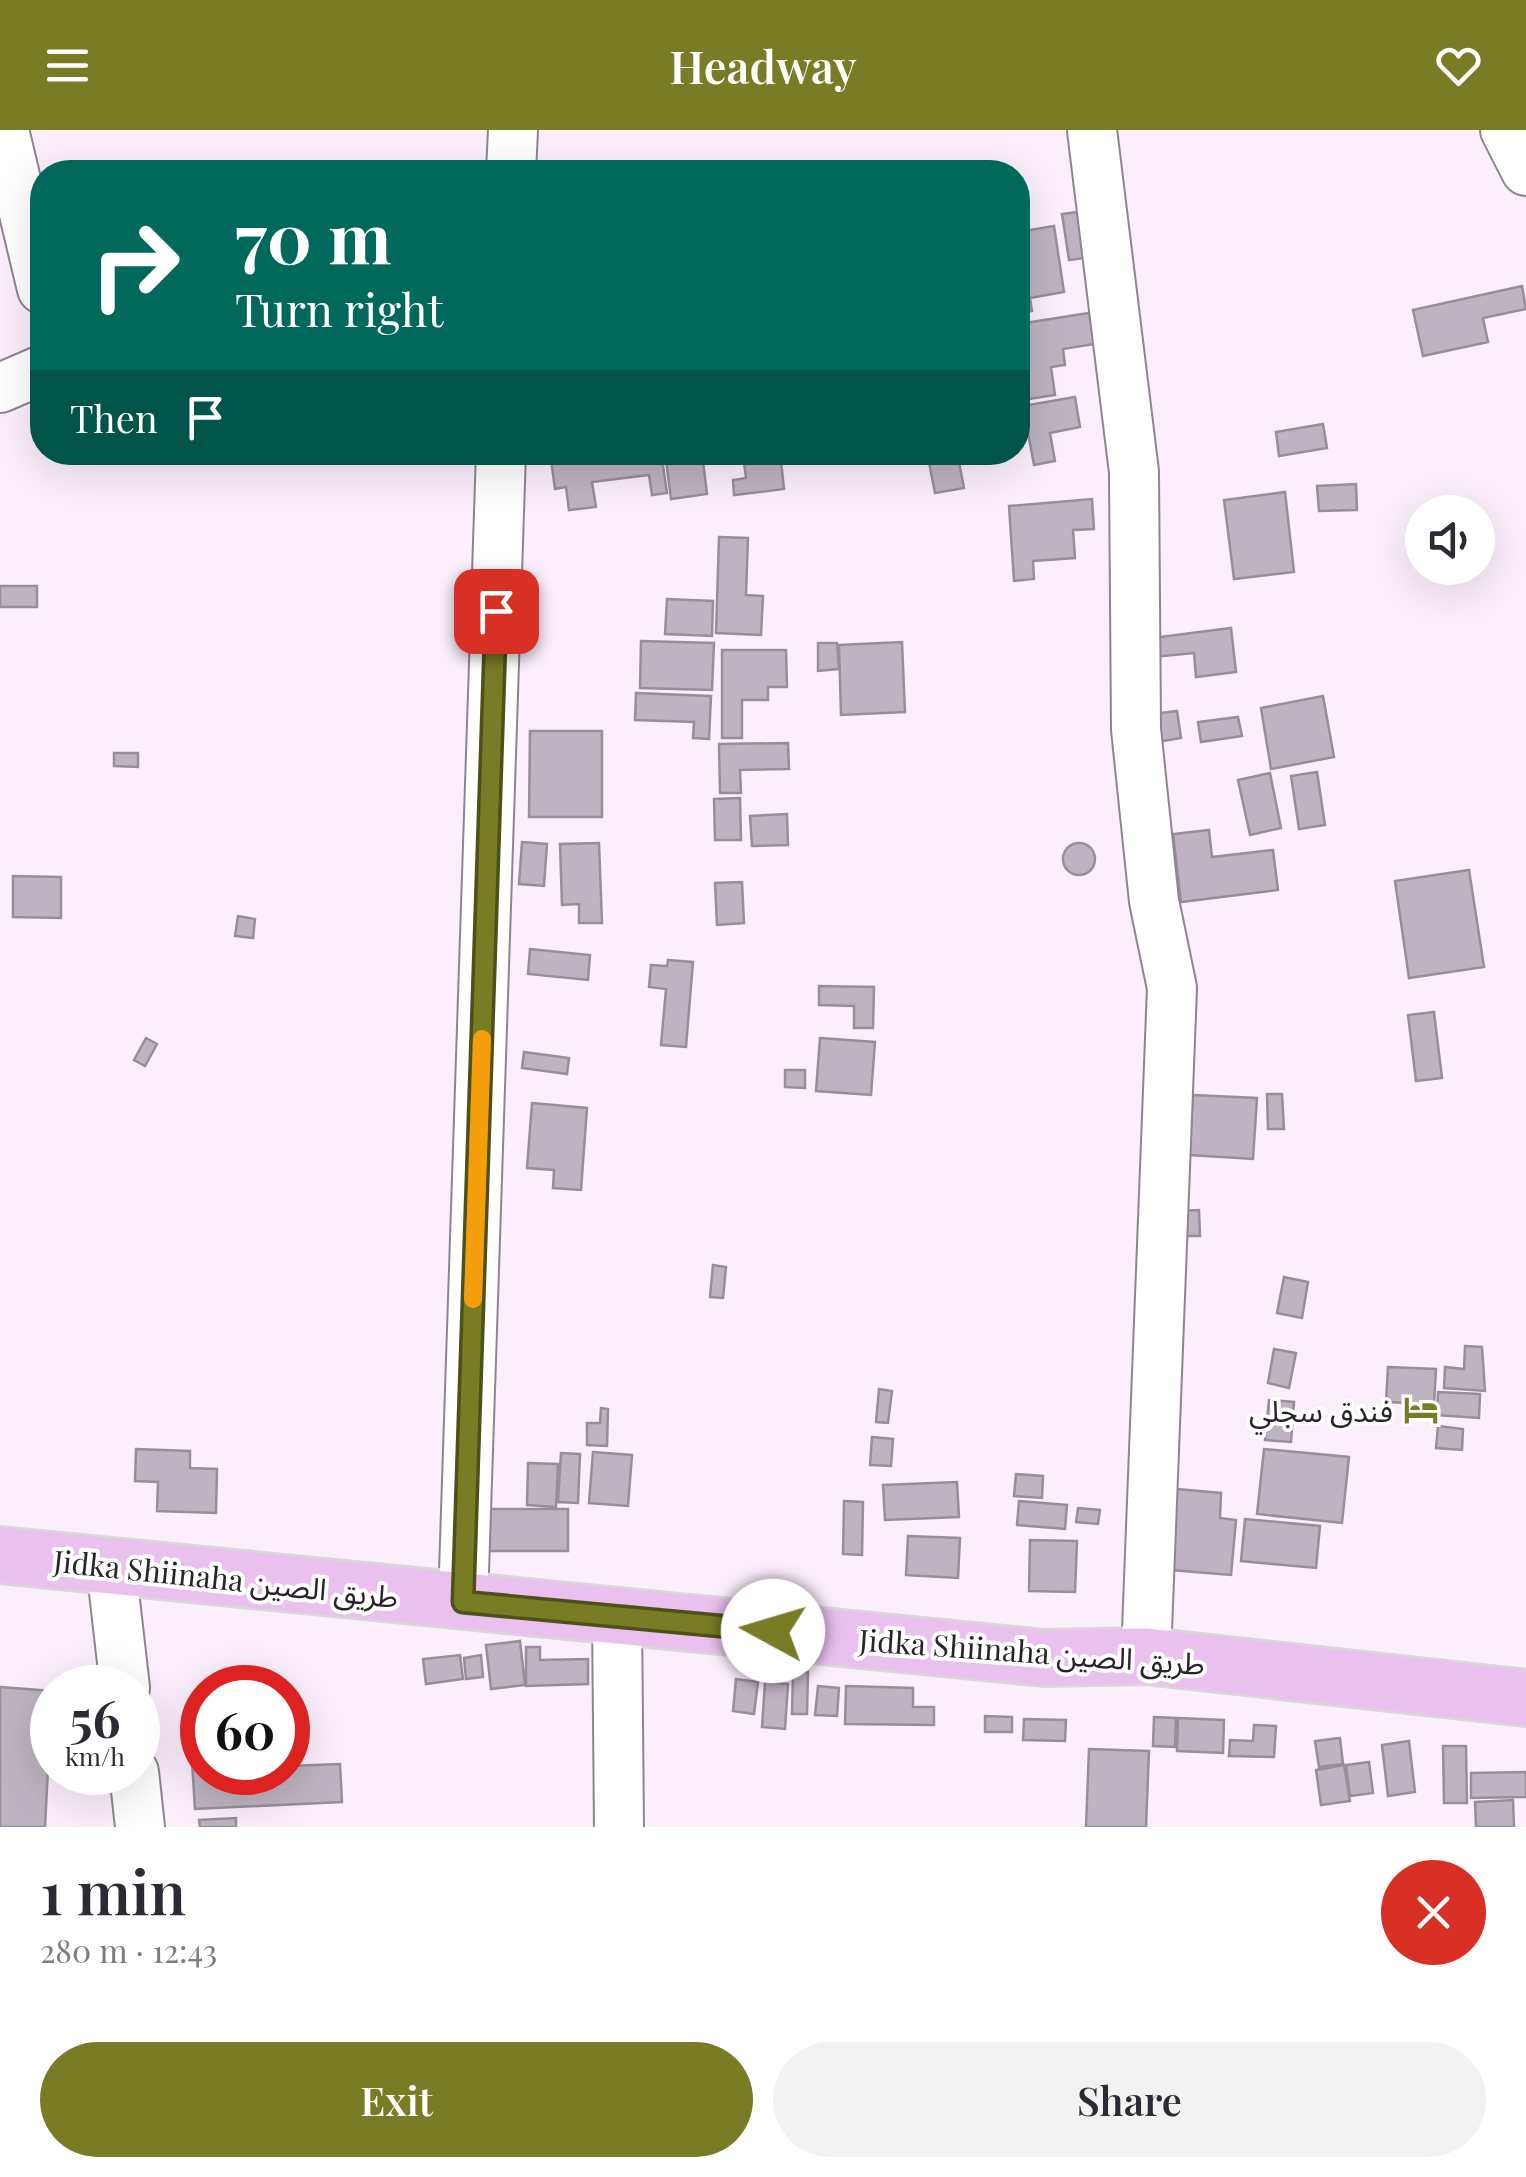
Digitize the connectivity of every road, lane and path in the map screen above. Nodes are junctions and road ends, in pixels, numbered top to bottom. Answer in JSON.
{"nodes":[{"id":1,"x":4,"y":130,"type":"edge"},
{"id":2,"x":512,"y":130,"type":"edge"},
{"id":3,"x":1092,"y":130,"type":"edge"},
{"id":4,"x":1505,"y":130,"type":"edge"},
{"id":5,"x":511,"y":160,"type":"edge"},
{"id":6,"x":1526,"y":172,"type":"edge"},
{"id":7,"x":30,"y":239,"type":"edge"},
{"id":8,"x":30,"y":375,"type":"edge"},
{"id":9,"x":0,"y":388,"type":"edge"},
{"id":10,"x":500,"y":465,"type":"edge"},
{"id":11,"x":0,"y":1555,"type":"edge"},
{"id":12,"x":111,"y":1566,"type":"junction"},
{"id":13,"x":463,"y":1602,"type":"junction"},
{"id":14,"x":618,"y":1615,"type":"junction"},
{"id":15,"x":1146,"y":1656,"type":"junction"},
{"id":16,"x":122,"y":1665,"type":"edge"},
{"id":17,"x":1526,"y":1698,"type":"edge"},
{"id":18,"x":137,"y":1795,"type":"edge"},
{"id":19,"x":140,"y":1827,"type":"edge"},
{"id":20,"x":619,"y":1827,"type":"edge"}],
"edges":[{"from":1,"to":7,"type":"street"},
{"from":2,"to":5,"type":"street"},
{"from":3,"to":15,"type":"street"},
{"from":4,"to":6,"type":"street"},
{"from":8,"to":9,"type":"street"},
{"from":10,"to":13,"type":"street"},
{"from":11,"to":12,"type":"main road","name":"Jidka Shiinaha طريق الصين"},
{"from":12,"to":13,"type":"main road","name":"Jidka Shiinaha طريق الصين"},
{"from":12,"to":16,"type":"street"},
{"from":13,"to":14,"type":"main road","name":"Jidka Shiinaha طريق الصين"},
{"from":14,"to":15,"type":"main road","name":"Jidka Shiinaha طريق الصين"},
{"from":14,"to":20,"type":"street"},
{"from":15,"to":17,"type":"main road","name":"Jidka Shiinaha طريق الصين"},
{"from":18,"to":19,"type":"street"}]}
